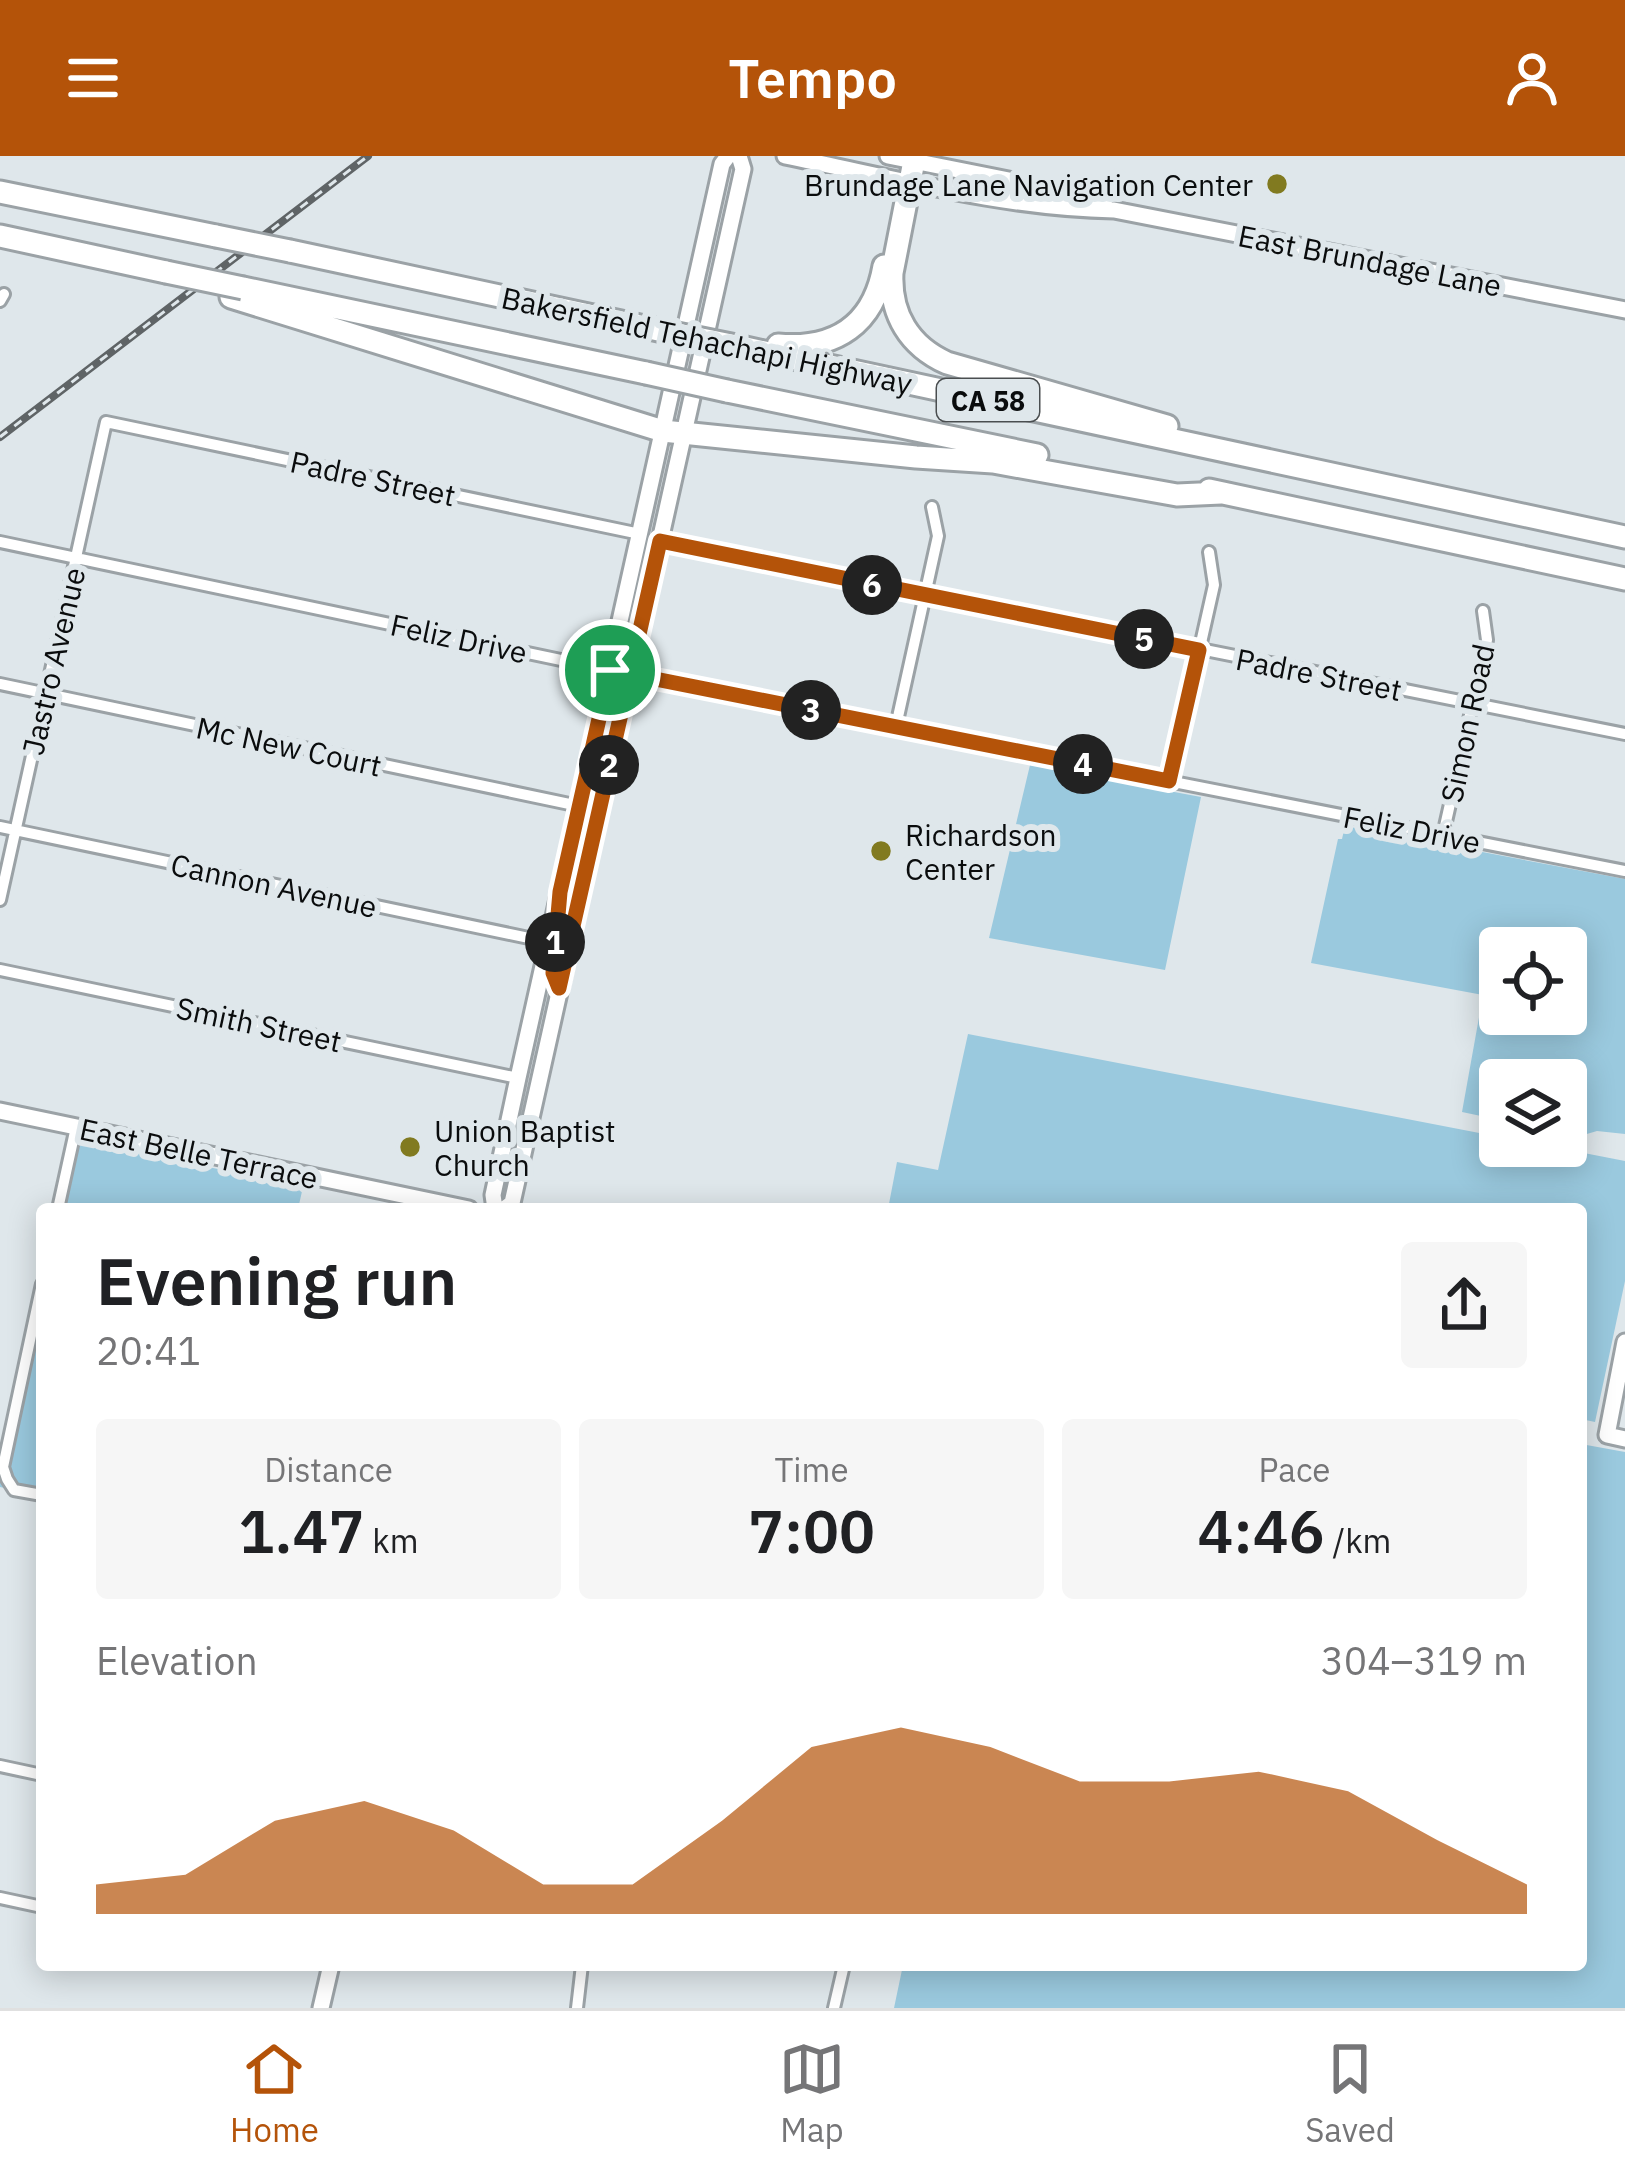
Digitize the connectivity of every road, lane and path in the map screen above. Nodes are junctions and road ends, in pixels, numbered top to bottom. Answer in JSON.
{"nodes":[{"id":1,"x":728,"y":156,"type":"edge"},
{"id":2,"x":739,"y":156,"type":"edge"},
{"id":3,"x":785,"y":156,"type":"edge"},
{"id":4,"x":903,"y":167,"type":"edge"},
{"id":5,"x":0,"y":192,"type":"edge"},
{"id":6,"x":0,"y":236,"type":"edge"},
{"id":7,"x":237,"y":292,"type":"junction"},
{"id":8,"x":1625,"y":310,"type":"edge"},
{"id":9,"x":741,"y":344,"type":"junction"},
{"id":10,"x":106,"y":422,"type":"joint"},
{"id":11,"x":673,"y":432,"type":"junction"},
{"id":12,"x":1234,"y":454,"type":"junction"},
{"id":13,"x":1221,"y":493,"type":"junction"},
{"id":14,"x":932,"y":507,"type":"dead end"},
{"id":15,"x":640,"y":534,"type":"junction"},
{"id":16,"x":1625,"y":537,"type":"edge"},
{"id":17,"x":660,"y":541,"type":"junction"},
{"id":18,"x":0,"y":542,"type":"edge"},
{"id":19,"x":1208,"y":553,"type":"dead end"},
{"id":20,"x":76,"y":558,"type":"junction"},
{"id":21,"x":1625,"y":579,"type":"edge"},
{"id":22,"x":925,"y":596,"type":"junction"},
{"id":23,"x":1483,"y":611,"type":"dead end"},
{"id":24,"x":1199,"y":650,"type":"junction"},
{"id":25,"x":610,"y":670,"type":"junction"},
{"id":26,"x":630,"y":674,"type":"junction"},
{"id":27,"x":0,"y":684,"type":"edge"},
{"id":28,"x":46,"y":694,"type":"junction"},
{"id":29,"x":1473,"y":704,"type":"junction"},
{"id":30,"x":896,"y":726,"type":"junction"},
{"id":31,"x":1625,"y":734,"type":"edge"},
{"id":32,"x":1169,"y":781,"type":"junction"},
{"id":33,"x":579,"y":806,"type":"junction"},
{"id":34,"x":0,"y":827,"type":"edge"},
{"id":35,"x":15,"y":831,"type":"junction"},
{"id":36,"x":1443,"y":835,"type":"junction"},
{"id":37,"x":1625,"y":871,"type":"edge"},
{"id":38,"x":560,"y":892,"type":"junction"},
{"id":39,"x":0,"y":900,"type":"edge"},
{"id":40,"x":548,"y":942,"type":"junction"},
{"id":41,"x":0,"y":970,"type":"edge"},
{"id":42,"x":559,"y":988,"type":"junction"},
{"id":43,"x":518,"y":1078,"type":"junction"},
{"id":44,"x":0,"y":1111,"type":"edge"},
{"id":45,"x":76,"y":1127,"type":"junction"},
{"id":46,"x":59,"y":1203,"type":"edge"},
{"id":47,"x":440,"y":1203,"type":"edge"},
{"id":48,"x":497,"y":1203,"type":"edge"},
{"id":49,"x":512,"y":1203,"type":"edge"},
{"id":50,"x":36,"y":1311,"type":"edge"},
{"id":51,"x":1625,"y":1342,"type":"edge"},
{"id":52,"x":1625,"y":1439,"type":"edge"},
{"id":53,"x":36,"y":1494,"type":"edge"},
{"id":54,"x":0,"y":1766,"type":"edge"},
{"id":55,"x":36,"y":1773,"type":"edge"},
{"id":56,"x":0,"y":1898,"type":"edge"},
{"id":57,"x":36,"y":1905,"type":"edge"},
{"id":58,"x":325,"y":1971,"type":"edge"},
{"id":59,"x":581,"y":1971,"type":"edge"},
{"id":60,"x":843,"y":1971,"type":"edge"},
{"id":61,"x":321,"y":2008,"type":"edge"},
{"id":62,"x":577,"y":2008,"type":"edge"},
{"id":63,"x":835,"y":2008,"type":"edge"}],
"edges":[{"from":1,"to":11,"type":"street"},
{"from":2,"to":11,"type":"street"},
{"from":3,"to":4,"type":"street","name":"East Brundage Lane"},
{"from":4,"to":8,"type":"street","name":"East Brundage Lane"},
{"from":4,"to":9,"type":"highway"},
{"from":4,"to":12,"type":"highway"},
{"from":5,"to":9,"type":"highway","name":"Bakersfield Tehachapi Highway","bridge":true},
{"from":6,"to":7,"type":"highway","bridge":true},
{"from":7,"to":11,"type":"highway"},
{"from":7,"to":13,"type":"highway","name":"Bakersfield Tehachapi Highway","number":"CA 58","bridge":true},
{"from":9,"to":12,"type":"highway","name":"Bakersfield Tehachapi Highway","number":"CA 58"},
{"from":10,"to":15,"type":"street","name":"Padre Street"},
{"from":10,"to":20,"type":"street","name":"Jastro Avenue"},
{"from":11,"to":13,"type":"highway"},
{"from":11,"to":15,"type":"street"},
{"from":11,"to":17,"type":"street"},
{"from":12,"to":16,"type":"highway","name":"Bakersfield Tehachapi Highway","number":"CA 58"},
{"from":13,"to":21,"type":"highway","name":"Bakersfield Tehachapi Highway","number":"CA 58"},
{"from":14,"to":22,"type":"street"},
{"from":15,"to":25,"type":"street"},
{"from":17,"to":22,"type":"street","name":"Padre Street"},
{"from":17,"to":26,"type":"street"},
{"from":18,"to":20,"type":"street","name":"Feliz Drive"},
{"from":19,"to":24,"type":"street"},
{"from":20,"to":25,"type":"street","name":"Feliz Drive"},
{"from":20,"to":28,"type":"street","name":"Jastro Avenue"},
{"from":22,"to":24,"type":"street","name":"Padre Street"},
{"from":22,"to":30,"type":"street"},
{"from":23,"to":29,"type":"street","name":"Simon Road"},
{"from":24,"to":29,"type":"street","name":"Padre Street"},
{"from":24,"to":32,"type":"street"},
{"from":25,"to":26,"type":"street","name":"Feliz Drive"},
{"from":25,"to":33,"type":"street"},
{"from":26,"to":30,"type":"street","name":"Feliz Drive"},
{"from":26,"to":42,"type":"street"},
{"from":27,"to":28,"type":"street","name":"Mc New Court"},
{"from":28,"to":33,"type":"street","name":"Mc New Court"},
{"from":28,"to":35,"type":"street","name":"Jastro Avenue"},
{"from":29,"to":31,"type":"street","name":"Padre Street"},
{"from":29,"to":36,"type":"street","name":"Simon Road"},
{"from":30,"to":32,"type":"street","name":"Feliz Drive"},
{"from":32,"to":36,"type":"street","name":"Feliz Drive"},
{"from":33,"to":38,"type":"street"},
{"from":34,"to":35,"type":"street","name":"Cannon Avenue"},
{"from":35,"to":39,"type":"street","name":"Jastro Avenue"},
{"from":35,"to":40,"type":"street","name":"Cannon Avenue"},
{"from":36,"to":37,"type":"street","name":"Feliz Drive"},
{"from":38,"to":40,"type":"street"},
{"from":38,"to":42,"type":"street"},
{"from":40,"to":43,"type":"street"},
{"from":41,"to":43,"type":"street","name":"Smith Street"},
{"from":42,"to":49,"type":"street"},
{"from":43,"to":48,"type":"street"},
{"from":44,"to":45,"type":"street","name":"East Belle Terrace"},
{"from":45,"to":46,"type":"street"},
{"from":45,"to":47,"type":"street","name":"East Belle Terrace"},
{"from":50,"to":53,"type":"street"},
{"from":51,"to":52,"type":"street"},
{"from":54,"to":55,"type":"street"},
{"from":56,"to":57,"type":"street"},
{"from":58,"to":61,"type":"street"},
{"from":59,"to":62,"type":"street"},
{"from":60,"to":63,"type":"street"}]}
